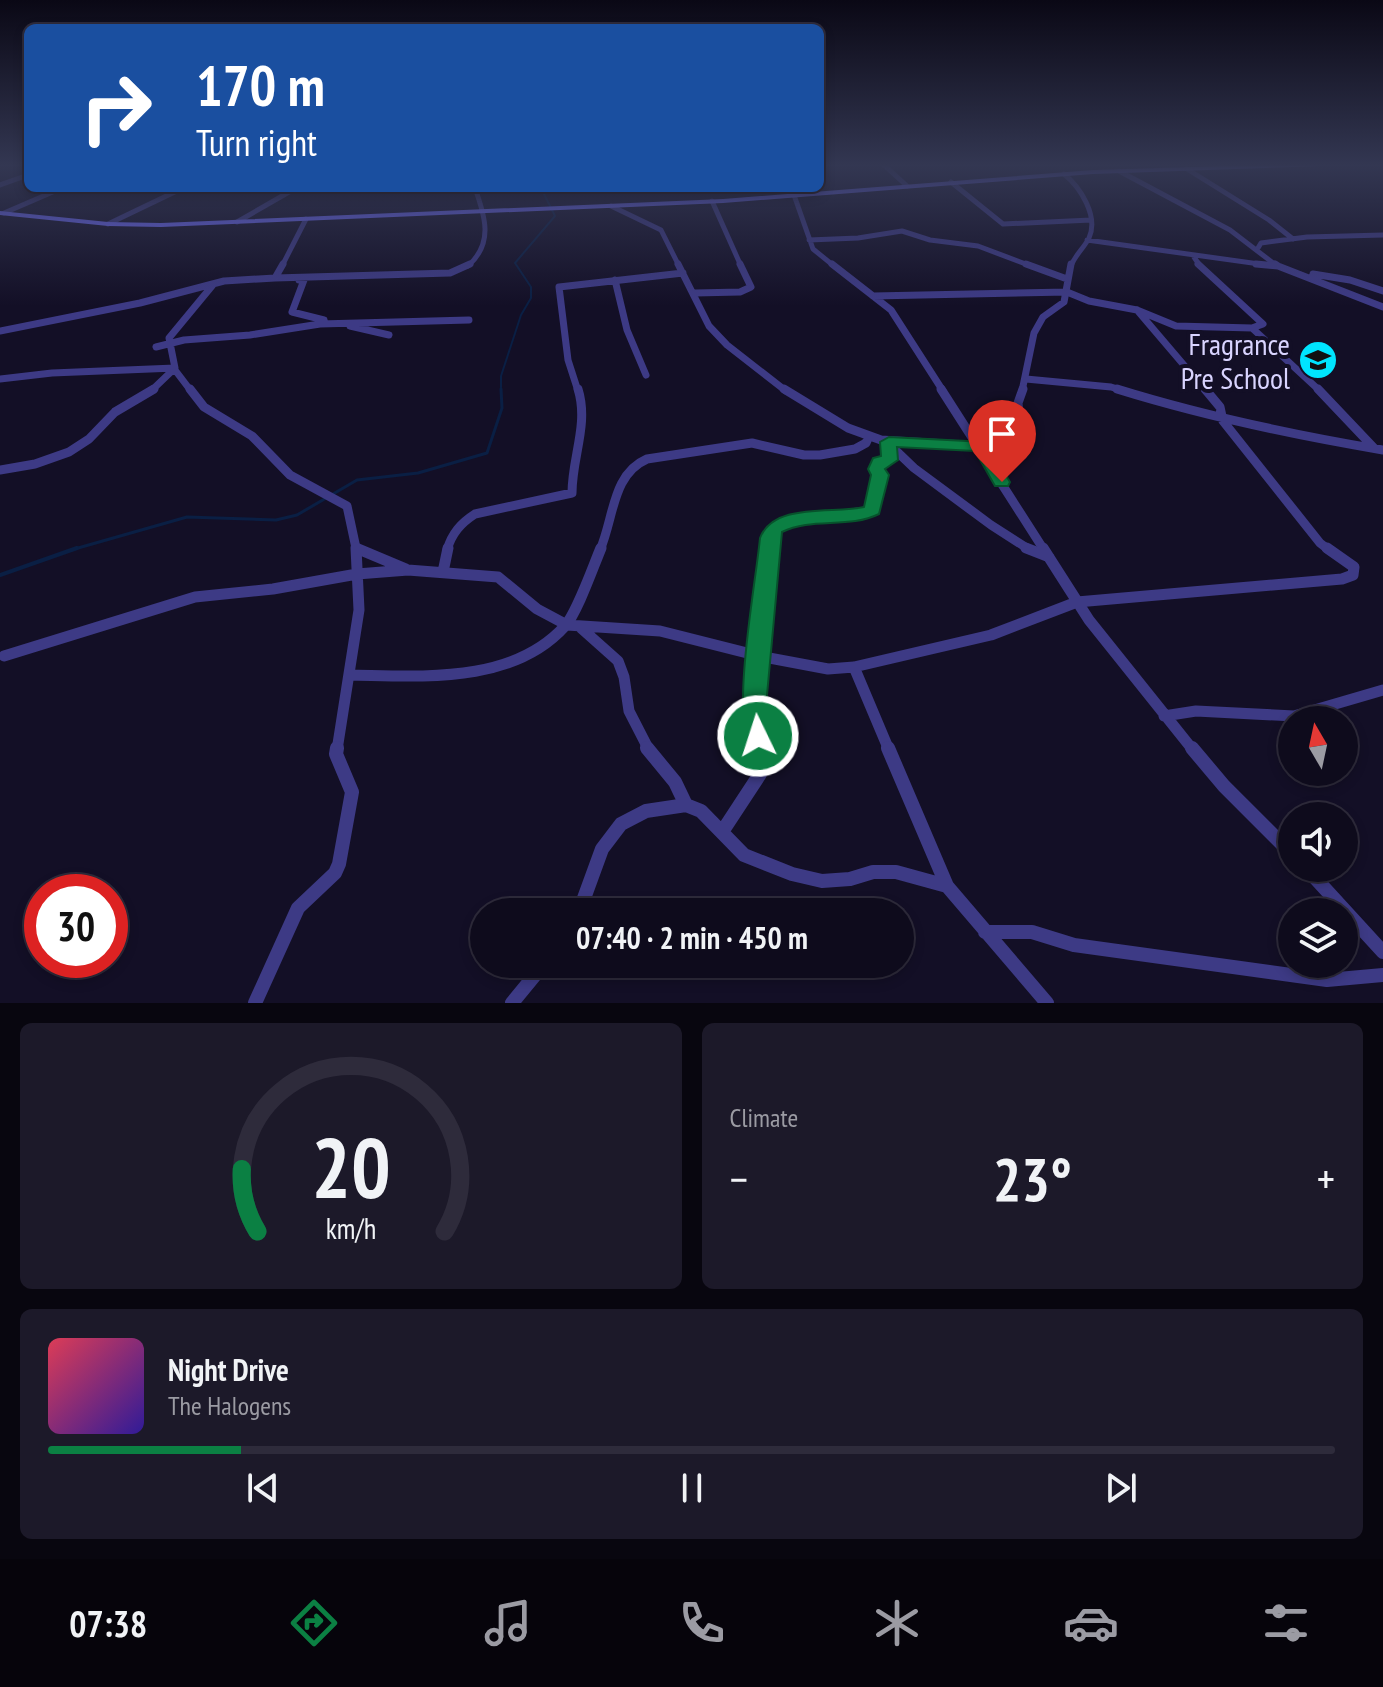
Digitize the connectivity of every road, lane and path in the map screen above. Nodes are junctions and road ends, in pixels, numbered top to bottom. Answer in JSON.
{"nodes":[{"id":1,"x":133,"y":212,"type":"edge"},
{"id":2,"x":255,"y":212,"type":"edge"},
{"id":3,"x":506,"y":212,"type":"edge"},
{"id":4,"x":624,"y":212,"type":"edge"},
{"id":5,"x":717,"y":212,"type":"edge"},
{"id":6,"x":800,"y":212,"type":"edge"},
{"id":7,"x":988,"y":212,"type":"edge"},
{"id":8,"x":1088,"y":212,"type":"edge"},
{"id":9,"x":1196,"y":212,"type":"edge"},
{"id":10,"x":1255,"y":212,"type":"edge"},
{"id":11,"x":2,"y":213,"type":"edge"},
{"id":12,"x":485,"y":213,"type":"junction"},
{"id":13,"x":306,"y":219,"type":"junction"},
{"id":14,"x":1091,"y":220,"type":"junction"},
{"id":15,"x":237,"y":222,"type":"junction"},
{"id":16,"x":108,"y":224,"type":"junction"},
{"id":17,"x":1383,"y":235,"type":"edge"},
{"id":18,"x":1293,"y":239,"type":"junction"},
{"id":19,"x":809,"y":240,"type":"junction"},
{"id":20,"x":1087,"y":240,"type":"junction"},
{"id":21,"x":1258,"y":248,"type":"junction"},
{"id":22,"x":1194,"y":257,"type":"junction"},
{"id":23,"x":1278,"y":266,"type":"junction"},
{"id":24,"x":1299,"y":272,"type":"junction"},
{"id":25,"x":683,"y":273,"type":"junction"},
{"id":26,"x":275,"y":278,"type":"junction"},
{"id":27,"x":1067,"y":279,"type":"junction"},
{"id":28,"x":615,"y":280,"type":"junction"},
{"id":29,"x":213,"y":284,"type":"junction"},
{"id":30,"x":1383,"y":291,"type":"edge"},
{"id":31,"x":1067,"y":292,"type":"junction"},
{"id":32,"x":695,"y":293,"type":"junction"},
{"id":33,"x":873,"y":296,"type":"junction"},
{"id":34,"x":1383,"y":307,"type":"edge"},
{"id":35,"x":1137,"y":310,"type":"junction"},
{"id":36,"x":469,"y":320,"type":"dead end"},
{"id":37,"x":340,"y":324,"type":"junction"},
{"id":38,"x":1252,"y":328,"type":"junction"},
{"id":39,"x":0,"y":331,"type":"edge"},
{"id":40,"x":389,"y":335,"type":"dead end"},
{"id":41,"x":168,"y":344,"type":"junction"},
{"id":42,"x":156,"y":347,"type":"dead end"},
{"id":43,"x":175,"y":369,"type":"junction"},
{"id":44,"x":646,"y":375,"type":"dead end"},
{"id":45,"x":0,"y":379,"type":"edge"},
{"id":46,"x":1026,"y":379,"type":"junction"},
{"id":47,"x":1223,"y":416,"type":"junction"},
{"id":48,"x":869,"y":436,"type":"junction"},
{"id":49,"x":890,"y":444,"type":"junction"},
{"id":50,"x":980,"y":446,"type":"junction"},
{"id":51,"x":1379,"y":449,"type":"edge"},
{"id":52,"x":986,"y":457,"type":"junction"},
{"id":53,"x":0,"y":470,"type":"edge"},
{"id":54,"x":356,"y":548,"type":"junction"},
{"id":55,"x":1049,"y":557,"type":"junction"},
{"id":56,"x":408,"y":570,"type":"junction"},
{"id":57,"x":443,"y":572,"type":"junction"},
{"id":58,"x":357,"y":574,"type":"junction"},
{"id":59,"x":1077,"y":602,"type":"junction"},
{"id":60,"x":567,"y":625,"type":"junction"},
{"id":61,"x":581,"y":628,"type":"junction"},
{"id":62,"x":4,"y":656,"type":"dead end"},
{"id":63,"x":759,"y":656,"type":"junction"},
{"id":64,"x":854,"y":667,"type":"junction"},
{"id":65,"x":349,"y":675,"type":"junction"},
{"id":66,"x":1383,"y":690,"type":"edge"},
{"id":67,"x":1164,"y":716,"type":"junction"},
{"id":68,"x":686,"y":805,"type":"junction"},
{"id":69,"x":722,"y":832,"type":"junction"},
{"id":70,"x":1278,"y":840,"type":"edge"},
{"id":71,"x":1319,"y":882,"type":"edge"},
{"id":72,"x":947,"y":886,"type":"junction"},
{"id":73,"x":584,"y":898,"type":"edge"},
{"id":74,"x":985,"y":932,"type":"junction"},
{"id":75,"x":1383,"y":952,"type":"edge"},
{"id":76,"x":1383,"y":975,"type":"edge"},
{"id":77,"x":533,"y":978,"type":"edge"},
{"id":78,"x":255,"y":1003,"type":"edge"},
{"id":79,"x":512,"y":1003,"type":"edge"},
{"id":80,"x":1047,"y":1003,"type":"edge"}],
"edges":[{"from":1,"to":16,"type":"street"},
{"from":2,"to":15,"type":"street"},
{"from":3,"to":12,"type":"main road"},
{"from":4,"to":25,"type":"street"},
{"from":5,"to":32,"type":"street"},
{"from":6,"to":19,"type":"street"},
{"from":7,"to":14,"type":"street"},
{"from":8,"to":14,"type":"street"},
{"from":9,"to":21,"type":"street"},
{"from":10,"to":18,"type":"street"},
{"from":11,"to":16,"type":"main road"},
{"from":12,"to":13,"type":"main road"},
{"from":12,"to":26,"type":"street"},
{"from":13,"to":15,"type":"main road"},
{"from":13,"to":26,"type":"street"},
{"from":14,"to":20,"type":"street"},
{"from":15,"to":16,"type":"main road"},
{"from":17,"to":18,"type":"street"},
{"from":18,"to":21,"type":"street"},
{"from":19,"to":27,"type":"street"},
{"from":19,"to":33,"type":"street"},
{"from":20,"to":22,"type":"street"},
{"from":20,"to":27,"type":"street"},
{"from":21,"to":23,"type":"street"},
{"from":22,"to":23,"type":"street"},
{"from":22,"to":38,"type":"street"},
{"from":23,"to":24,"type":"street"},
{"from":24,"to":30,"type":"street"},
{"from":24,"to":34,"type":"street"},
{"from":25,"to":28,"type":"street"},
{"from":25,"to":32,"type":"street"},
{"from":26,"to":29,"type":"street"},
{"from":26,"to":37,"type":"street"},
{"from":27,"to":31,"type":"street"},
{"from":28,"to":44,"type":"street"},
{"from":28,"to":57,"type":"street"},
{"from":29,"to":39,"type":"street"},
{"from":29,"to":41,"type":"street"},
{"from":31,"to":33,"type":"street"},
{"from":31,"to":35,"type":"street"},
{"from":31,"to":46,"type":"street"},
{"from":32,"to":48,"type":"street"},
{"from":33,"to":50,"type":"street"},
{"from":35,"to":38,"type":"street"},
{"from":35,"to":47,"type":"street"},
{"from":36,"to":37,"type":"street"},
{"from":37,"to":40,"type":"street"},
{"from":37,"to":41,"type":"street"},
{"from":38,"to":51,"type":"street"},
{"from":41,"to":42,"type":"street"},
{"from":41,"to":43,"type":"street"},
{"from":43,"to":45,"type":"street"},
{"from":43,"to":53,"type":"street"},
{"from":43,"to":54,"type":"street"},
{"from":46,"to":47,"type":"street"},
{"from":46,"to":52,"type":"street"},
{"from":47,"to":51,"type":"street"},
{"from":47,"to":59,"type":"street"},
{"from":48,"to":49,"type":"street"},
{"from":48,"to":60,"type":"street"},
{"from":49,"to":50,"type":"street"},
{"from":49,"to":55,"type":"street"},
{"from":49,"to":63,"type":"street"},
{"from":50,"to":52,"type":"street"},
{"from":52,"to":55,"type":"street"},
{"from":54,"to":56,"type":"street"},
{"from":54,"to":58,"type":"street"},
{"from":55,"to":59,"type":"street"},
{"from":56,"to":57,"type":"street"},
{"from":56,"to":58,"type":"street"},
{"from":57,"to":60,"type":"street"},
{"from":58,"to":62,"type":"street"},
{"from":58,"to":65,"type":"street"},
{"from":59,"to":64,"type":"street"},
{"from":59,"to":67,"type":"street"},
{"from":60,"to":61,"type":"street"},
{"from":60,"to":65,"type":"street"},
{"from":61,"to":63,"type":"street"},
{"from":61,"to":68,"type":"street"},
{"from":63,"to":64,"type":"street"},
{"from":63,"to":69,"type":"street"},
{"from":64,"to":72,"type":"street"},
{"from":65,"to":78,"type":"street"},
{"from":66,"to":67,"type":"street"},
{"from":67,"to":70,"type":"street"},
{"from":68,"to":69,"type":"street"},
{"from":68,"to":73,"type":"street"},
{"from":69,"to":72,"type":"street"},
{"from":71,"to":75,"type":"street"},
{"from":72,"to":74,"type":"street"},
{"from":74,"to":76,"type":"street"},
{"from":74,"to":80,"type":"street"},
{"from":77,"to":79,"type":"street"}]}
